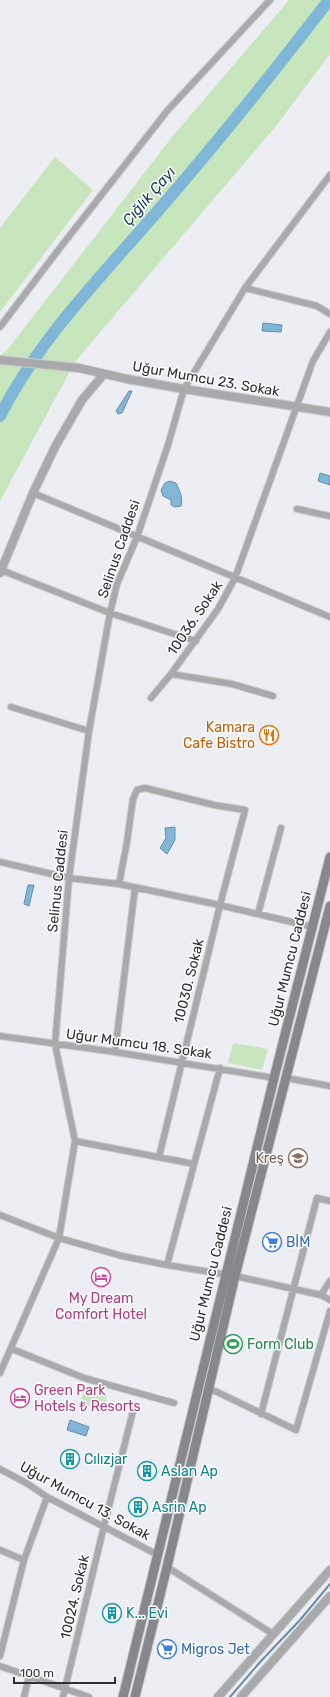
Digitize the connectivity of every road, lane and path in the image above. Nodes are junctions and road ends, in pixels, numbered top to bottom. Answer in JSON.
{"nodes":[{"id":1,"x":270,"y":0,"type":"edge"},
{"id":2,"x":330,"y":175,"type":"edge"},
{"id":3,"x":245,"y":288,"type":"junction"},
{"id":4,"x":330,"y":314,"type":"edge"},
{"id":5,"x":0,"y":327,"type":"edge"},
{"id":6,"x":330,"y":332,"type":"edge"},
{"id":7,"x":0,"y":360,"type":"edge"},
{"id":8,"x":104,"y":374,"type":"junction"},
{"id":9,"x":184,"y":390,"type":"junction"},
{"id":10,"x":297,"y":408,"type":"junction"},
{"id":11,"x":330,"y":412,"type":"edge"},
{"id":12,"x":33,"y":493,"type":"junction"},
{"id":13,"x":298,"y":509,"type":"dead end"},
{"id":14,"x":330,"y":516,"type":"edge"},
{"id":15,"x":137,"y":537,"type":"junction"},
{"id":16,"x":0,"y":571,"type":"edge"},
{"id":17,"x":235,"y":578,"type":"junction"},
{"id":18,"x":110,"y":613,"type":"junction"},
{"id":19,"x":330,"y":617,"type":"edge"},
{"id":20,"x":196,"y":641,"type":"junction"},
{"id":21,"x":171,"y":674,"type":"junction"},
{"id":22,"x":273,"y":696,"type":"dead end"},
{"id":23,"x":151,"y":698,"type":"dead end"},
{"id":24,"x":11,"y":707,"type":"dead end"},
{"id":25,"x":89,"y":731,"type":"junction"},
{"id":26,"x":281,"y":828,"type":"dead end"},
{"id":27,"x":330,"y":858,"type":"edge"},
{"id":28,"x":0,"y":862,"type":"edge"},
{"id":29,"x":69,"y":878,"type":"junction"},
{"id":30,"x":119,"y":884,"type":"junction"},
{"id":31,"x":135,"y":888,"type":"junction"},
{"id":32,"x":220,"y":905,"type":"junction"},
{"id":33,"x":330,"y":907,"type":"edge"},
{"id":34,"x":258,"y":914,"type":"junction"},
{"id":35,"x":313,"y":927,"type":"junction"},
{"id":36,"x":0,"y":1036,"type":"edge"},
{"id":37,"x":55,"y":1044,"type":"junction"},
{"id":38,"x":115,"y":1052,"type":"junction"},
{"id":39,"x":181,"y":1063,"type":"junction"},
{"id":40,"x":220,"y":1068,"type":"junction"},
{"id":41,"x":274,"y":1078,"type":"junction"},
{"id":42,"x":286,"y":1078,"type":"junction"},
{"id":43,"x":330,"y":1086,"type":"edge"},
{"id":44,"x":75,"y":1141,"type":"junction"},
{"id":45,"x":159,"y":1157,"type":"junction"},
{"id":46,"x":194,"y":1164,"type":"junction"},
{"id":47,"x":330,"y":1201,"type":"edge"},
{"id":48,"x":0,"y":1215,"type":"edge"},
{"id":49,"x":59,"y":1238,"type":"junction"},
{"id":50,"x":167,"y":1265,"type":"junction"},
{"id":51,"x":226,"y":1274,"type":"junction"},
{"id":52,"x":235,"y":1276,"type":"junction"},
{"id":53,"x":330,"y":1281,"type":"edge"},
{"id":54,"x":294,"y":1289,"type":"junction"},
{"id":55,"x":321,"y":1295,"type":"junction"},
{"id":56,"x":330,"y":1300,"type":"edge"},
{"id":57,"x":330,"y":1311,"type":"edge"},
{"id":58,"x":12,"y":1349,"type":"junction"},
{"id":59,"x":0,"y":1373,"type":"edge"},
{"id":60,"x":208,"y":1391,"type":"junction"},
{"id":61,"x":174,"y":1403,"type":"dead end"},
{"id":62,"x":133,"y":1411,"type":"dead end"},
{"id":63,"x":261,"y":1414,"type":"junction"},
{"id":64,"x":0,"y":1469,"type":"edge"},
{"id":65,"x":47,"y":1498,"type":"junction"},
{"id":66,"x":104,"y":1526,"type":"junction"},
{"id":67,"x":0,"y":1550,"type":"edge"},
{"id":68,"x":158,"y":1555,"type":"junction"},
{"id":69,"x":24,"y":1560,"type":"junction"},
{"id":70,"x":167,"y":1567,"type":"junction"},
{"id":71,"x":330,"y":1570,"type":"edge"},
{"id":72,"x":330,"y":1596,"type":"edge"},
{"id":73,"x":273,"y":1634,"type":"junction"},
{"id":74,"x":0,"y":1656,"type":"edge"},
{"id":75,"x":0,"y":1666,"type":"edge"},
{"id":76,"x":30,"y":1677,"type":"junction"},
{"id":77,"x":65,"y":1689,"type":"junction"},
{"id":78,"x":243,"y":1696,"type":"edge"},
{"id":79,"x":24,"y":1697,"type":"edge"},
{"id":80,"x":63,"y":1697,"type":"edge"},
{"id":81,"x":89,"y":1697,"type":"edge"},
{"id":82,"x":123,"y":1697,"type":"edge"},
{"id":83,"x":135,"y":1697,"type":"edge"},
{"id":84,"x":218,"y":1697,"type":"edge"}],
"edges":[{"from":1,"to":5,"type":"street"},
{"from":2,"to":3,"type":"street","name":"Selinus Caddesi"},
{"from":3,"to":4,"type":"street"},
{"from":3,"to":9,"type":"street","name":"Selinus Caddesi"},
{"from":6,"to":10,"type":"street","name":"10036. Sokak"},
{"from":7,"to":8,"type":"street","name":"Uğur Mumcu 23. Sokak"},
{"from":8,"to":9,"type":"street","name":"Uğur Mumcu 23. Sokak"},
{"from":8,"to":12,"type":"street"},
{"from":9,"to":10,"type":"street","name":"Uğur Mumcu 23. Sokak"},
{"from":9,"to":15,"type":"street","name":"Selinus Caddesi"},
{"from":10,"to":11,"type":"street","name":"Uğur Mumcu 23. Sokak"},
{"from":10,"to":17,"type":"street","name":"10036. Sokak"},
{"from":12,"to":15,"type":"street"},
{"from":12,"to":16,"type":"street"},
{"from":13,"to":14,"type":"street"},
{"from":15,"to":17,"type":"street"},
{"from":15,"to":18,"type":"street","name":"Selinus Caddesi"},
{"from":16,"to":18,"type":"street"},
{"from":17,"to":19,"type":"street"},
{"from":17,"to":20,"type":"street","name":"10036. Sokak"},
{"from":18,"to":20,"type":"street"},
{"from":18,"to":25,"type":"street","name":"Selinus Caddesi"},
{"from":20,"to":21,"type":"street","name":"10036. Sokak"},
{"from":21,"to":22,"type":"street","name":"10036. Sokak"},
{"from":21,"to":23,"type":"street"},
{"from":24,"to":25,"type":"street"},
{"from":25,"to":29,"type":"street","name":"Selinus Caddesi"},
{"from":26,"to":34,"type":"street"},
{"from":27,"to":35,"type":"main road","name":"Uğur Mumcu Caddesi"},
{"from":28,"to":29,"type":"street"},
{"from":29,"to":30,"type":"street"},
{"from":29,"to":37,"type":"street","name":"Selinus Caddesi"},
{"from":30,"to":31,"type":"street"},
{"from":30,"to":32,"type":"street","name":"10030. Sokak"},
{"from":31,"to":32,"type":"street"},
{"from":31,"to":38,"type":"street"},
{"from":32,"to":34,"type":"street"},
{"from":32,"to":39,"type":"street","name":"10030. Sokak"},
{"from":33,"to":42,"type":"main road","name":"Uğur Mumcu Caddesi"},
{"from":34,"to":35,"type":"street"},
{"from":35,"to":41,"type":"main road","name":"Uğur Mumcu Caddesi"},
{"from":36,"to":37,"type":"street","name":"Uğur Mumcu 18. Sokak"},
{"from":37,"to":38,"type":"street","name":"Uğur Mumcu 18. Sokak"},
{"from":37,"to":44,"type":"street","name":"Selinus Caddesi"},
{"from":38,"to":39,"type":"street","name":"Uğur Mumcu 18. Sokak"},
{"from":39,"to":40,"type":"street","name":"Uğur Mumcu 18. Sokak"},
{"from":39,"to":45,"type":"street","name":"10030. Sokak"},
{"from":40,"to":41,"type":"street","name":"Uğur Mumcu 18. Sokak"},
{"from":40,"to":46,"type":"street"},
{"from":41,"to":51,"type":"main road","name":"Uğur Mumcu Caddesi"},
{"from":42,"to":43,"type":"street"},
{"from":42,"to":52,"type":"main road","name":"Uğur Mumcu Caddesi"},
{"from":44,"to":45,"type":"street"},
{"from":44,"to":49,"type":"street","name":"Selinus Caddesi"},
{"from":45,"to":46,"type":"street"},
{"from":46,"to":50,"type":"street"},
{"from":47,"to":54,"type":"street"},
{"from":48,"to":49,"type":"street"},
{"from":49,"to":50,"type":"street"},
{"from":49,"to":58,"type":"street","name":"Selinus Caddesi"},
{"from":50,"to":51,"type":"street"},
{"from":51,"to":52,"type":"street"},
{"from":51,"to":68,"type":"main road","name":"Uğur Mumcu Caddesi"},
{"from":52,"to":54,"type":"street"},
{"from":52,"to":60,"type":"main road","name":"Uğur Mumcu Caddesi"},
{"from":53,"to":55,"type":"street"},
{"from":54,"to":55,"type":"street"},
{"from":54,"to":63,"type":"street"},
{"from":55,"to":56,"type":"street"},
{"from":57,"to":63,"type":"street"},
{"from":58,"to":59,"type":"street","name":"Selinus Caddesi"},
{"from":58,"to":61,"type":"street"},
{"from":60,"to":63,"type":"street"},
{"from":60,"to":70,"type":"main road","name":"Uğur Mumcu Caddesi"},
{"from":62,"to":66,"type":"street","name":"10024. Sokak"},
{"from":64,"to":65,"type":"street","name":"Uğur Mumcu 13. Sokak"},
{"from":65,"to":66,"type":"street","name":"Uğur Mumcu 13. Sokak"},
{"from":65,"to":69,"type":"street"},
{"from":66,"to":68,"type":"street","name":"Uğur Mumcu 13. Sokak"},
{"from":66,"to":77,"type":"street","name":"10024. Sokak"},
{"from":67,"to":69,"type":"street"},
{"from":68,"to":82,"type":"main road","name":"Uğur Mumcu Caddesi"},
{"from":69,"to":74,"type":"street"},
{"from":70,"to":73,"type":"street"},
{"from":70,"to":83,"type":"main road","name":"Uğur Mumcu Caddesi"},
{"from":71,"to":73,"type":"street"},
{"from":72,"to":78,"type":"street"},
{"from":73,"to":84,"type":"street"},
{"from":75,"to":76,"type":"street"},
{"from":76,"to":77,"type":"street"},
{"from":76,"to":79,"type":"street"},
{"from":77,"to":80,"type":"street","name":"10024. Sokak"},
{"from":77,"to":81,"type":"street"}]}
